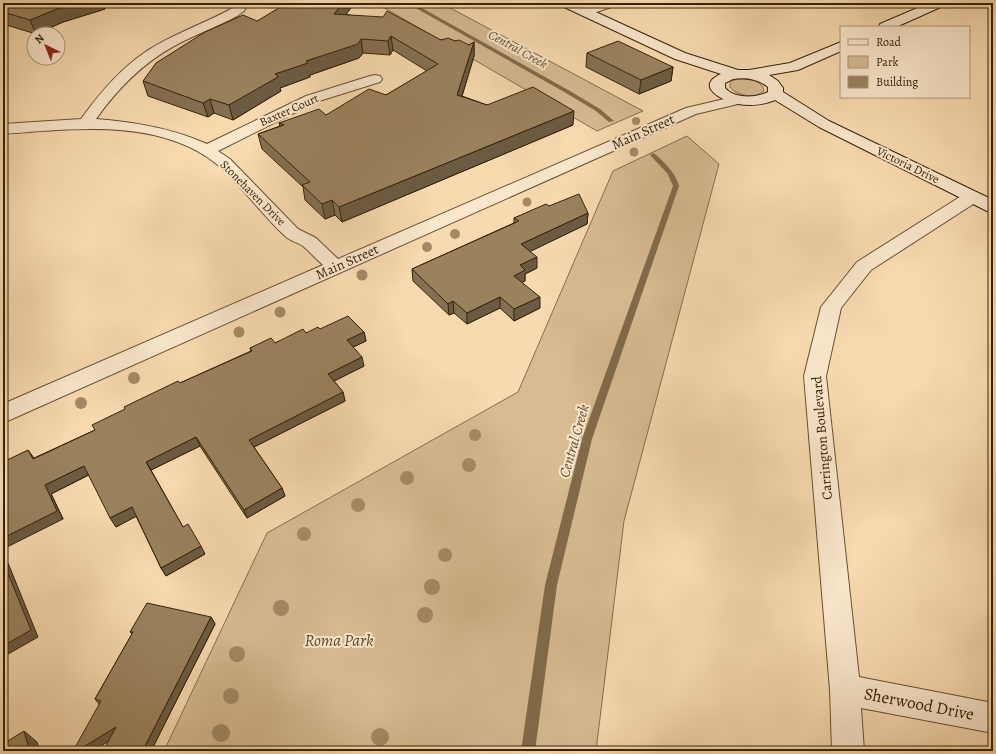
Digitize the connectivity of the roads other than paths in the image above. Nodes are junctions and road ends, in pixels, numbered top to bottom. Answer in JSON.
{"nodes":[{"id":1,"x":242,"y":3,"type":"edge"},
{"id":2,"x":566,"y":3,"type":"edge"},
{"id":3,"x":610,"y":3,"type":"edge"},
{"id":4,"x":939,"y":3,"type":"edge"},
{"id":5,"x":585,"y":12,"type":"junction"},
{"id":6,"x":887,"y":26,"type":"edge"},
{"id":7,"x":840,"y":46,"type":"edge"},
{"id":8,"x":680,"y":56,"type":"junction"},
{"id":9,"x":793,"y":67,"type":"junction"},
{"id":10,"x":743,"y":74,"type":"junction"},
{"id":11,"x":375,"y":78,"type":"dead end"},
{"id":12,"x":719,"y":86,"type":"junction"},
{"id":13,"x":774,"y":89,"type":"junction"},
{"id":14,"x":737,"y":100,"type":"junction"},
{"id":15,"x":754,"y":102,"type":"junction"},
{"id":16,"x":691,"y":112,"type":"junction"},
{"id":17,"x":86,"y":123,"type":"junction"},
{"id":18,"x":824,"y":124,"type":"junction"},
{"id":19,"x":3,"y":129,"type":"edge"},
{"id":20,"x":207,"y":150,"type":"junction"},
{"id":21,"x":983,"y":202,"type":"edge"},
{"id":22,"x":328,"y":270,"type":"junction"},
{"id":23,"x":3,"y":414,"type":"edge"},
{"id":24,"x":845,"y":690,"type":"junction"},
{"id":25,"x":993,"y":718,"type":"edge"},
{"id":26,"x":848,"y":751,"type":"edge"}],
"edges":[{"from":1,"to":17,"type":"street"},
{"from":2,"to":5,"type":"street"},
{"from":3,"to":5,"type":"street"},
{"from":4,"to":6,"type":"street"},
{"from":5,"to":8,"type":"street"},
{"from":7,"to":9,"type":"street"},
{"from":8,"to":10,"type":"street"},
{"from":8,"to":12,"type":"street"},
{"from":9,"to":10,"type":"street"},
{"from":9,"to":13,"type":"street"},
{"from":10,"to":12,"type":"street","name":"Main Street"},
{"from":10,"to":13,"type":"street","name":"Victoria Drive"},
{"from":11,"to":20,"type":"street","name":"Baxter Court"},
{"from":12,"to":14,"type":"street"},
{"from":12,"to":16,"type":"street","name":"Main Street"},
{"from":13,"to":15,"type":"street"},
{"from":13,"to":18,"type":"street","name":"Victoria Drive"},
{"from":14,"to":15,"type":"street"},
{"from":14,"to":16,"type":"street","name":"Main Street"},
{"from":15,"to":18,"type":"street","name":"Victoria Drive"},
{"from":16,"to":22,"type":"street","name":"Main Street"},
{"from":17,"to":19,"type":"street","name":"Stonehaven Drive"},
{"from":17,"to":20,"type":"street","name":"Stonehaven Drive"},
{"from":18,"to":21,"type":"street","name":"Victoria Drive"},
{"from":20,"to":22,"type":"street","name":"Stonehaven Drive"},
{"from":21,"to":24,"type":"street","name":"Carrington Boulevard"},
{"from":22,"to":23,"type":"street","name":"Main Street"},
{"from":24,"to":25,"type":"street","name":"Sherwood Drive"},
{"from":24,"to":26,"type":"street","name":"Carrington Boulevard"}]}
